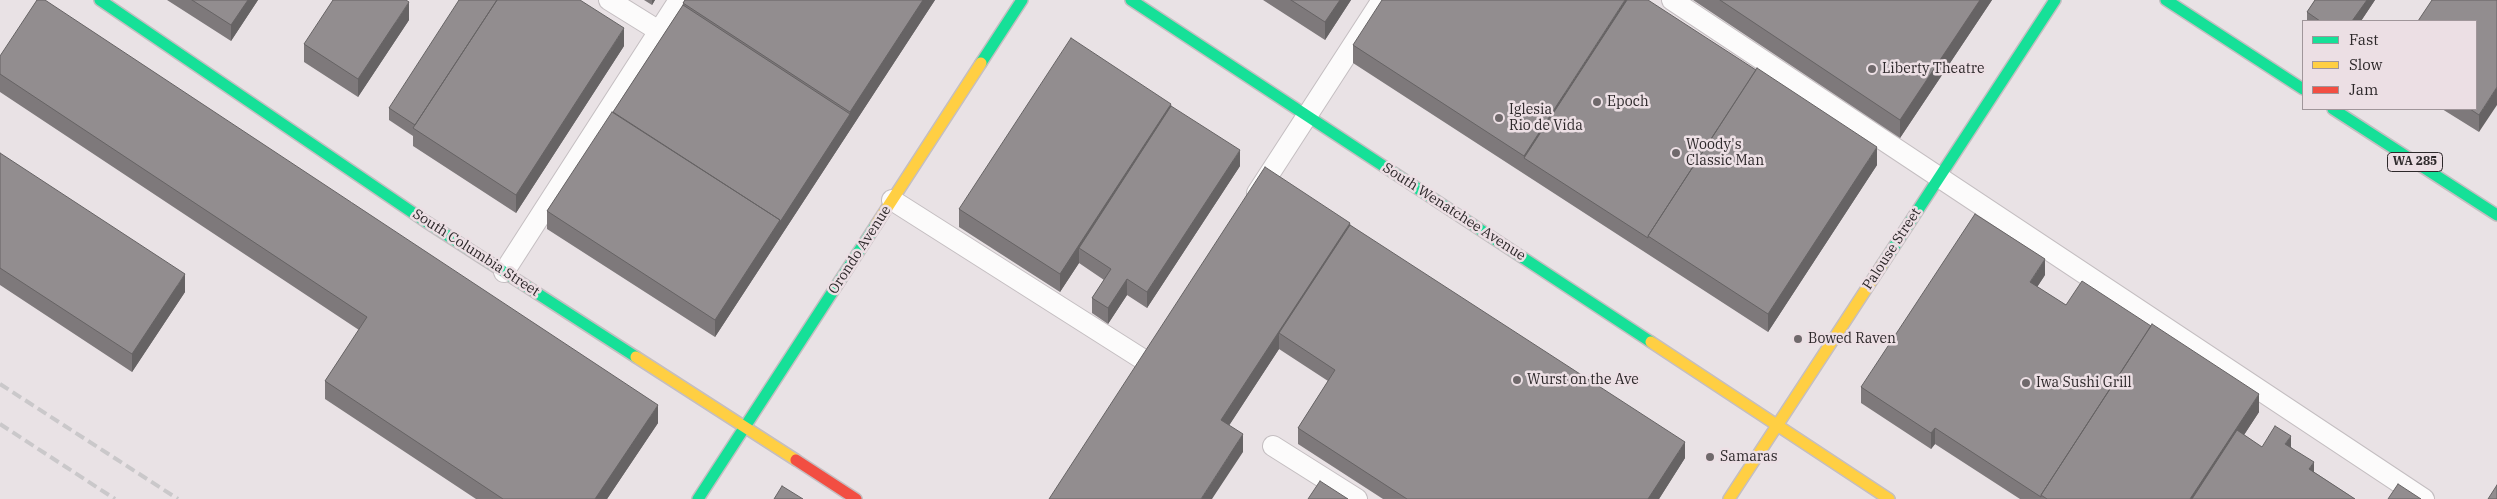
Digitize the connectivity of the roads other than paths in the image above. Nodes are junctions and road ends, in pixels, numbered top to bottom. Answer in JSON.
{"nodes":[{"id":1,"x":100,"y":0,"type":"edge"},
{"id":2,"x":609,"y":0,"type":"edge"},
{"id":3,"x":679,"y":0,"type":"edge"},
{"id":4,"x":1022,"y":0,"type":"edge"},
{"id":5,"x":1130,"y":0,"type":"edge"},
{"id":6,"x":1382,"y":0,"type":"edge"},
{"id":7,"x":1672,"y":0,"type":"edge"},
{"id":8,"x":2055,"y":0,"type":"edge"},
{"id":9,"x":2166,"y":0,"type":"edge"},
{"id":10,"x":659,"y":31,"type":"junction"},
{"id":11,"x":2302,"y":88,"type":"edge"},
{"id":12,"x":2335,"y":110,"type":"edge"},
{"id":13,"x":1307,"y":116,"type":"junction"},
{"id":14,"x":1940,"y":177,"type":"junction"},
{"id":15,"x":892,"y":200,"type":"junction"},
{"id":16,"x":1248,"y":206,"type":"edge"},
{"id":17,"x":2497,"y":215,"type":"edge"},
{"id":18,"x":504,"y":272,"type":"junction"},
{"id":19,"x":1147,"y":362,"type":"edge"},
{"id":20,"x":1778,"y":425,"type":"junction"},
{"id":21,"x":745,"y":427,"type":"junction"},
{"id":22,"x":1273,"y":446,"type":"dead end"},
{"id":23,"x":698,"y":499,"type":"edge"},
{"id":24,"x":856,"y":499,"type":"edge"},
{"id":25,"x":1356,"y":499,"type":"edge"},
{"id":26,"x":1729,"y":499,"type":"edge"},
{"id":27,"x":1889,"y":499,"type":"edge"},
{"id":28,"x":2424,"y":499,"type":"edge"}],
"edges":[{"from":1,"to":18,"type":"main road","name":"South Columbia Street"},
{"from":2,"to":10,"type":"lane"},
{"from":3,"to":10,"type":"lane"},
{"from":4,"to":15,"type":"main road","name":"Orondo Avenue"},
{"from":5,"to":13,"type":"main road","name":"South Wenatchee Avenue"},
{"from":6,"to":13,"type":"lane"},
{"from":7,"to":14,"type":"lane"},
{"from":8,"to":14,"type":"main road","name":"Palouse Street"},
{"from":9,"to":11,"type":"main road"},
{"from":10,"to":18,"type":"lane"},
{"from":12,"to":17,"type":"main road","number":"WA 285"},
{"from":13,"to":16,"type":"lane"},
{"from":13,"to":20,"type":"main road","name":"South Wenatchee Avenue"},
{"from":14,"to":20,"type":"main road","name":"Palouse Street"},
{"from":14,"to":28,"type":"lane"},
{"from":15,"to":19,"type":"lane"},
{"from":15,"to":21,"type":"main road","name":"Orondo Avenue"},
{"from":18,"to":21,"type":"main road","name":"South Columbia Street"},
{"from":20,"to":26,"type":"main road","name":"Palouse Street"},
{"from":20,"to":27,"type":"main road","name":"South Wenatchee Avenue"},
{"from":21,"to":23,"type":"main road","name":"Orondo Avenue"},
{"from":21,"to":24,"type":"main road","name":"South Columbia Street"},
{"from":22,"to":25,"type":"lane"}]}
